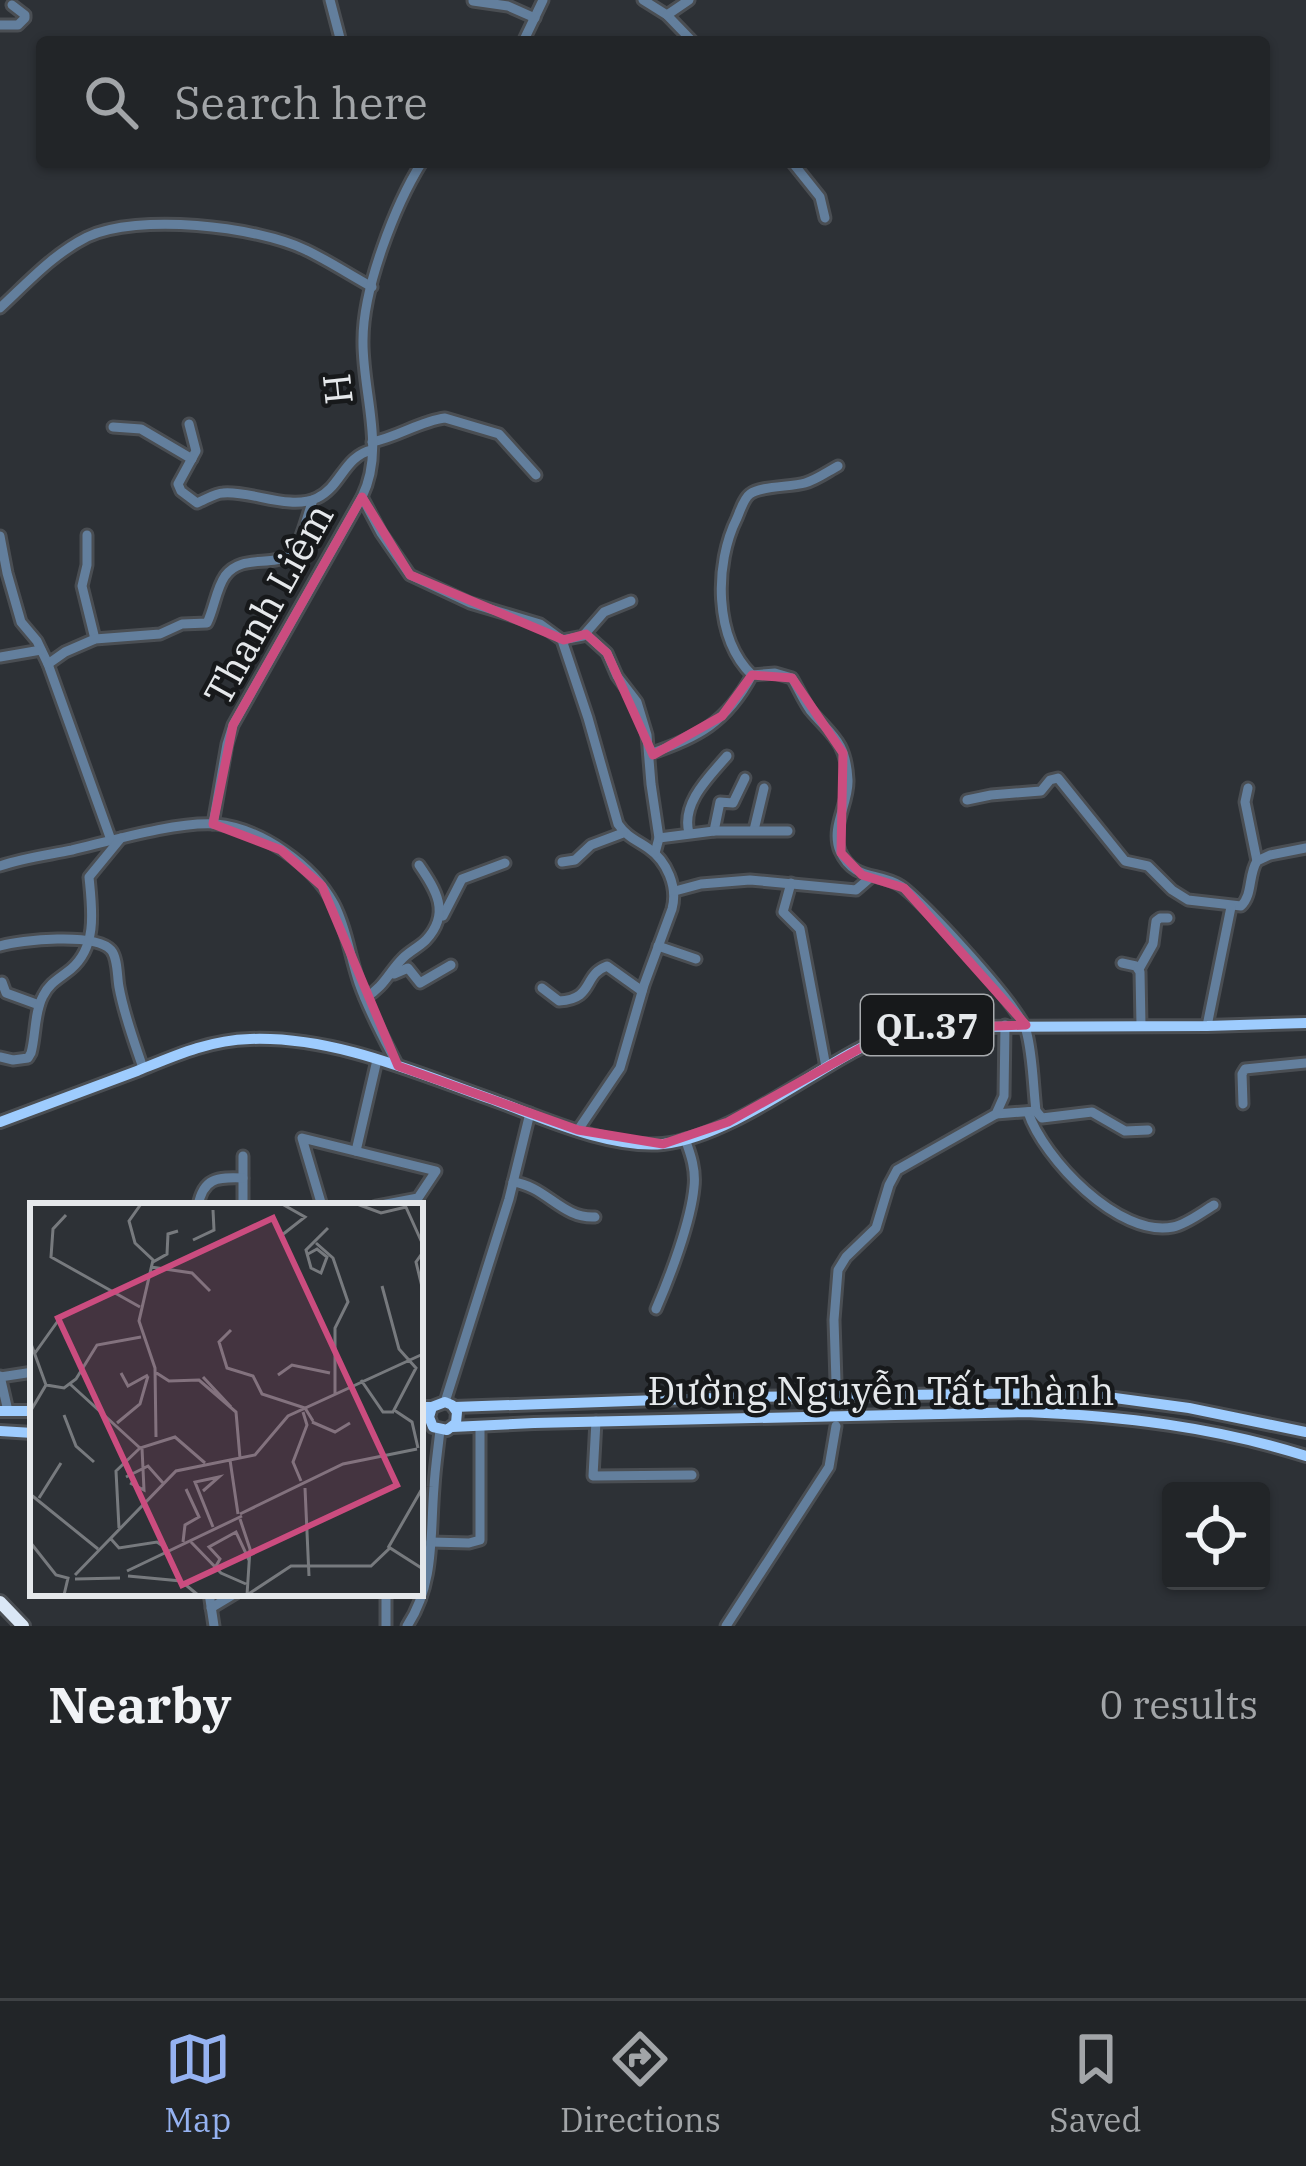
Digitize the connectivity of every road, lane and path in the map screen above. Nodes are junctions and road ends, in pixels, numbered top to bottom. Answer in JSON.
{"nodes":[{"id":1,"x":330,"y":0,"type":"edge"},
{"id":2,"x":543,"y":0,"type":"edge"},
{"id":3,"x":644,"y":0,"type":"edge"},
{"id":4,"x":689,"y":0,"type":"edge"},
{"id":5,"x":473,"y":2,"type":"edge"},
{"id":6,"x":12,"y":5,"type":"dead end"},
{"id":7,"x":667,"y":15,"type":"junction"},
{"id":8,"x":535,"y":18,"type":"junction"},
{"id":9,"x":0,"y":25,"type":"edge"},
{"id":10,"x":339,"y":36,"type":"edge"},
{"id":11,"x":526,"y":36,"type":"edge"},
{"id":12,"x":687,"y":36,"type":"edge"},
{"id":13,"x":419,"y":168,"type":"edge"},
{"id":14,"x":797,"y":168,"type":"edge"},
{"id":15,"x":825,"y":218,"type":"dead end"},
{"id":16,"x":372,"y":286,"type":"junction"},
{"id":17,"x":0,"y":308,"type":"edge"},
{"id":18,"x":189,"y":424,"type":"dead end"},
{"id":19,"x":113,"y":427,"type":"dead end"},
{"id":20,"x":372,"y":446,"type":"junction"},
{"id":21,"x":192,"y":459,"type":"junction"},
{"id":22,"x":838,"y":466,"type":"dead end"},
{"id":23,"x":536,"y":475,"type":"dead end"},
{"id":24,"x":368,"y":486,"type":"joint"},
{"id":25,"x":362,"y":497,"type":"junction"},
{"id":26,"x":313,"y":500,"type":"junction"},
{"id":27,"x":87,"y":535,"type":"dead end"},
{"id":28,"x":0,"y":536,"type":"edge"},
{"id":29,"x":631,"y":601,"type":"dead end"},
{"id":30,"x":586,"y":634,"type":"junction"},
{"id":31,"x":95,"y":639,"type":"junction"},
{"id":32,"x":562,"y":640,"type":"junction"},
{"id":33,"x":41,"y":650,"type":"junction"},
{"id":34,"x":0,"y":657,"type":"edge"},
{"id":35,"x":48,"y":664,"type":"junction"},
{"id":36,"x":752,"y":675,"type":"junction"},
{"id":37,"x":649,"y":754,"type":"junction"},
{"id":38,"x":727,"y":756,"type":"dead end"},
{"id":39,"x":745,"y":778,"type":"dead end"},
{"id":40,"x":764,"y":788,"type":"dead end"},
{"id":41,"x":1248,"y":788,"type":"dead end"},
{"id":42,"x":967,"y":800,"type":"dead end"},
{"id":43,"x":213,"y":824,"type":"junction"},
{"id":44,"x":754,"y":830,"type":"junction"},
{"id":45,"x":788,"y":830,"type":"dead end"},
{"id":46,"x":714,"y":831,"type":"junction"},
{"id":47,"x":623,"y":832,"type":"junction"},
{"id":48,"x":688,"y":833,"type":"junction"},
{"id":49,"x":659,"y":838,"type":"junction"},
{"id":50,"x":116,"y":839,"type":"junction"},
{"id":51,"x":1303,"y":849,"type":"edge"},
{"id":52,"x":656,"y":854,"type":"junction"},
{"id":53,"x":1257,"y":861,"type":"junction"},
{"id":54,"x":562,"y":862,"type":"dead end"},
{"id":55,"x":505,"y":863,"type":"dead end"},
{"id":56,"x":1306,"y":864,"type":"edge"},
{"id":57,"x":418,"y":865,"type":"dead end"},
{"id":58,"x":0,"y":866,"type":"edge"},
{"id":59,"x":871,"y":877,"type":"junction"},
{"id":60,"x":791,"y":883,"type":"junction"},
{"id":61,"x":675,"y":891,"type":"junction"},
{"id":62,"x":1231,"y":907,"type":"junction"},
{"id":63,"x":1168,"y":918,"type":"dead end"},
{"id":64,"x":436,"y":925,"type":"junction"},
{"id":65,"x":87,"y":941,"type":"junction"},
{"id":66,"x":0,"y":946,"type":"edge"},
{"id":67,"x":658,"y":946,"type":"junction"},
{"id":68,"x":695,"y":959,"type":"dead end"},
{"id":69,"x":1122,"y":963,"type":"dead end"},
{"id":70,"x":451,"y":964,"type":"dead end"},
{"id":71,"x":1139,"y":969,"type":"junction"},
{"id":72,"x":389,"y":978,"type":"junction"},
{"id":73,"x":2,"y":982,"type":"edge"},
{"id":74,"x":542,"y":988,"type":"dead end"},
{"id":75,"x":642,"y":991,"type":"junction"},
{"id":76,"x":365,"y":998,"type":"junction"},
{"id":77,"x":39,"y":1005,"type":"junction"},
{"id":78,"x":1306,"y":1023,"type":"edge"},
{"id":79,"x":1005,"y":1025,"type":"junction"},
{"id":80,"x":1026,"y":1025,"type":"junction"},
{"id":81,"x":1141,"y":1025,"type":"junction"},
{"id":82,"x":1207,"y":1026,"type":"junction"},
{"id":83,"x":0,"y":1057,"type":"edge"},
{"id":84,"x":377,"y":1060,"type":"junction"},
{"id":85,"x":1306,"y":1063,"type":"edge"},
{"id":86,"x":398,"y":1066,"type":"junction"},
{"id":87,"x":826,"y":1067,"type":"junction"},
{"id":88,"x":143,"y":1068,"type":"junction"},
{"id":89,"x":1243,"y":1104,"type":"dead end"},
{"id":90,"x":1032,"y":1112,"type":"junction"},
{"id":91,"x":530,"y":1113,"type":"junction"},
{"id":92,"x":996,"y":1114,"type":"junction"},
{"id":93,"x":0,"y":1122,"type":"edge"},
{"id":94,"x":578,"y":1130,"type":"junction"},
{"id":95,"x":1148,"y":1130,"type":"dead end"},
{"id":96,"x":685,"y":1139,"type":"junction"},
{"id":97,"x":357,"y":1146,"type":"junction"},
{"id":98,"x":243,"y":1156,"type":"dead end"},
{"id":99,"x":243,"y":1178,"type":"junction"},
{"id":100,"x":513,"y":1182,"type":"junction"},
{"id":101,"x":199,"y":1203,"type":"edge"},
{"id":102,"x":243,"y":1203,"type":"edge"},
{"id":103,"x":322,"y":1203,"type":"edge"},
{"id":104,"x":392,"y":1203,"type":"edge"},
{"id":105,"x":1214,"y":1205,"type":"dead end"},
{"id":106,"x":596,"y":1217,"type":"dead end"},
{"id":107,"x":656,"y":1310,"type":"dead end"},
{"id":108,"x":30,"y":1372,"type":"edge"},
{"id":109,"x":0,"y":1376,"type":"edge"},
{"id":110,"x":836,"y":1382,"type":"tunnel mouth"},
{"id":111,"x":990,"y":1394,"type":"junction"},
{"id":112,"x":745,"y":1397,"type":"junction"},
{"id":113,"x":438,"y":1405,"type":"edge"},
{"id":114,"x":4,"y":1411,"type":"edge"},
{"id":115,"x":990,"y":1412,"type":"junction"},
{"id":116,"x":746,"y":1418,"type":"junction"},
{"id":117,"x":596,"y":1421,"type":"junction"},
{"id":118,"x":436,"y":1426,"type":"edge"},
{"id":119,"x":480,"y":1426,"type":"junction"},
{"id":120,"x":836,"y":1426,"type":"tunnel mouth"},
{"id":121,"x":5,"y":1431,"type":"edge"},
{"id":122,"x":1306,"y":1432,"type":"edge"},
{"id":123,"x":1306,"y":1456,"type":"edge"},
{"id":124,"x":692,"y":1474,"type":"dead end"},
{"id":125,"x":430,"y":1542,"type":"junction"},
{"id":126,"x":209,"y":1596,"type":"edge"},
{"id":127,"x":231,"y":1596,"type":"edge"},
{"id":128,"x":0,"y":1602,"type":"edge"},
{"id":129,"x":211,"y":1608,"type":"junction"},
{"id":130,"x":23,"y":1626,"type":"edge"},
{"id":131,"x":214,"y":1626,"type":"edge"},
{"id":132,"x":407,"y":1626,"type":"edge"},
{"id":133,"x":726,"y":1626,"type":"edge"}],
"edges":[{"from":1,"to":10,"type":"street"},
{"from":2,"to":8,"type":"street"},
{"from":3,"to":7,"type":"street"},
{"from":4,"to":7,"type":"street"},
{"from":5,"to":8,"type":"street"},
{"from":6,"to":9,"type":"street"},
{"from":7,"to":12,"type":"street"},
{"from":8,"to":11,"type":"street"},
{"from":13,"to":16,"type":"street","name":"H"},
{"from":14,"to":15,"type":"street"},
{"from":16,"to":17,"type":"street"},
{"from":16,"to":20,"type":"street","name":"H"},
{"from":18,"to":21,"type":"street"},
{"from":19,"to":21,"type":"street"},
{"from":20,"to":23,"type":"street"},
{"from":20,"to":24,"type":"street","name":"H"},
{"from":20,"to":26,"type":"street"},
{"from":21,"to":26,"type":"street"},
{"from":22,"to":36,"type":"street"},
{"from":24,"to":25,"type":"street","name":"Thanh Liêm"},
{"from":25,"to":32,"type":"street"},
{"from":25,"to":43,"type":"street","name":"Thanh Liêm"},
{"from":26,"to":31,"type":"street"},
{"from":27,"to":31,"type":"street"},
{"from":28,"to":33,"type":"street"},
{"from":29,"to":30,"type":"street"},
{"from":30,"to":32,"type":"street"},
{"from":30,"to":37,"type":"street"},
{"from":31,"to":35,"type":"street"},
{"from":32,"to":47,"type":"street"},
{"from":33,"to":34,"type":"street"},
{"from":33,"to":35,"type":"street"},
{"from":35,"to":50,"type":"street"},
{"from":36,"to":37,"type":"street"},
{"from":36,"to":59,"type":"street"},
{"from":37,"to":49,"type":"street"},
{"from":38,"to":48,"type":"street"},
{"from":39,"to":46,"type":"street"},
{"from":40,"to":44,"type":"street"},
{"from":41,"to":53,"type":"street"},
{"from":42,"to":62,"type":"street"},
{"from":43,"to":50,"type":"street"},
{"from":43,"to":76,"type":"street"},
{"from":44,"to":45,"type":"street"},
{"from":44,"to":46,"type":"street"},
{"from":46,"to":48,"type":"street"},
{"from":47,"to":52,"type":"street"},
{"from":47,"to":54,"type":"street"},
{"from":48,"to":49,"type":"street"},
{"from":49,"to":52,"type":"street"},
{"from":50,"to":58,"type":"street"},
{"from":50,"to":65,"type":"street"},
{"from":51,"to":53,"type":"street"},
{"from":51,"to":56,"type":"street"},
{"from":52,"to":61,"type":"street"},
{"from":53,"to":62,"type":"street"},
{"from":55,"to":64,"type":"street"},
{"from":57,"to":64,"type":"street"},
{"from":59,"to":60,"type":"street"},
{"from":59,"to":80,"type":"street"},
{"from":60,"to":61,"type":"street"},
{"from":60,"to":87,"type":"street"},
{"from":61,"to":67,"type":"street"},
{"from":62,"to":82,"type":"street"},
{"from":63,"to":71,"type":"street"},
{"from":64,"to":72,"type":"street"},
{"from":65,"to":66,"type":"street"},
{"from":65,"to":77,"type":"street"},
{"from":65,"to":88,"type":"street"},
{"from":67,"to":68,"type":"street"},
{"from":67,"to":75,"type":"street"},
{"from":69,"to":71,"type":"street"},
{"from":70,"to":72,"type":"street"},
{"from":71,"to":81,"type":"street"},
{"from":72,"to":76,"type":"street"},
{"from":73,"to":77,"type":"street"},
{"from":74,"to":75,"type":"street"},
{"from":75,"to":94,"type":"street"},
{"from":76,"to":86,"type":"street"},
{"from":77,"to":83,"type":"street"},
{"from":78,"to":82,"type":"main road","number":"QL.37"},
{"from":79,"to":80,"type":"main road","number":"QL.37"},
{"from":79,"to":87,"type":"main road","number":"QL.37"},
{"from":79,"to":92,"type":"street"},
{"from":80,"to":81,"type":"main road","number":"QL.37"},
{"from":80,"to":90,"type":"street"},
{"from":81,"to":82,"type":"main road","number":"QL.37"},
{"from":84,"to":86,"type":"main road","number":"QL.37"},
{"from":84,"to":88,"type":"main road","number":"QL.37"},
{"from":84,"to":97,"type":"street"},
{"from":85,"to":89,"type":"street"},
{"from":86,"to":91,"type":"main road","number":"QL.37"},
{"from":87,"to":96,"type":"main road","number":"QL.37"},
{"from":88,"to":93,"type":"main road","number":"QL.37"},
{"from":90,"to":92,"type":"street"},
{"from":90,"to":95,"type":"street"},
{"from":90,"to":105,"type":"street"},
{"from":91,"to":94,"type":"main road","number":"QL.37"},
{"from":91,"to":100,"type":"street"},
{"from":92,"to":110,"type":"street"},
{"from":94,"to":96,"type":"main road","number":"QL.37"},
{"from":96,"to":107,"type":"street"},
{"from":97,"to":103,"type":"street"},
{"from":97,"to":104,"type":"street"},
{"from":98,"to":99,"type":"street"},
{"from":99,"to":101,"type":"street"},
{"from":99,"to":102,"type":"street"},
{"from":100,"to":106,"type":"street"},
{"from":100,"to":113,"type":"street"},
{"from":108,"to":109,"type":"street"},
{"from":109,"to":114,"type":"street"},
{"from":111,"to":112,"type":"main road","name":"Đường Nguyễn Tất Thành"},
{"from":111,"to":115,"type":"main road"},
{"from":111,"to":122,"type":"main road","name":"Đường Nguyễn Tất Thành"},
{"from":112,"to":113,"type":"main road","name":"Đường Nguyễn Tất Thành"},
{"from":112,"to":116,"type":"main road"},
{"from":113,"to":118,"type":"main road"},
{"from":113,"to":118,"type":"main road"},
{"from":114,"to":121,"type":"main road"},
{"from":115,"to":116,"type":"main road","name":"Đường Nguyễn Tất Thành"},
{"from":115,"to":123,"type":"main road","name":"Đường Nguyễn Tất Thành"},
{"from":116,"to":117,"type":"main road","name":"Đường Nguyễn Tất Thành"},
{"from":117,"to":119,"type":"main road","name":"Đường Nguyễn Tất Thành"},
{"from":117,"to":124,"type":"street"},
{"from":118,"to":119,"type":"main road","name":"Đường Nguyễn Tất Thành"},
{"from":118,"to":125,"type":"street"},
{"from":119,"to":125,"type":"street"},
{"from":120,"to":133,"type":"street"},
{"from":125,"to":132,"type":"street"},
{"from":126,"to":129,"type":"street"},
{"from":127,"to":129,"type":"street"},
{"from":128,"to":130,"type":"highway"},
{"from":129,"to":131,"type":"street"}]}
